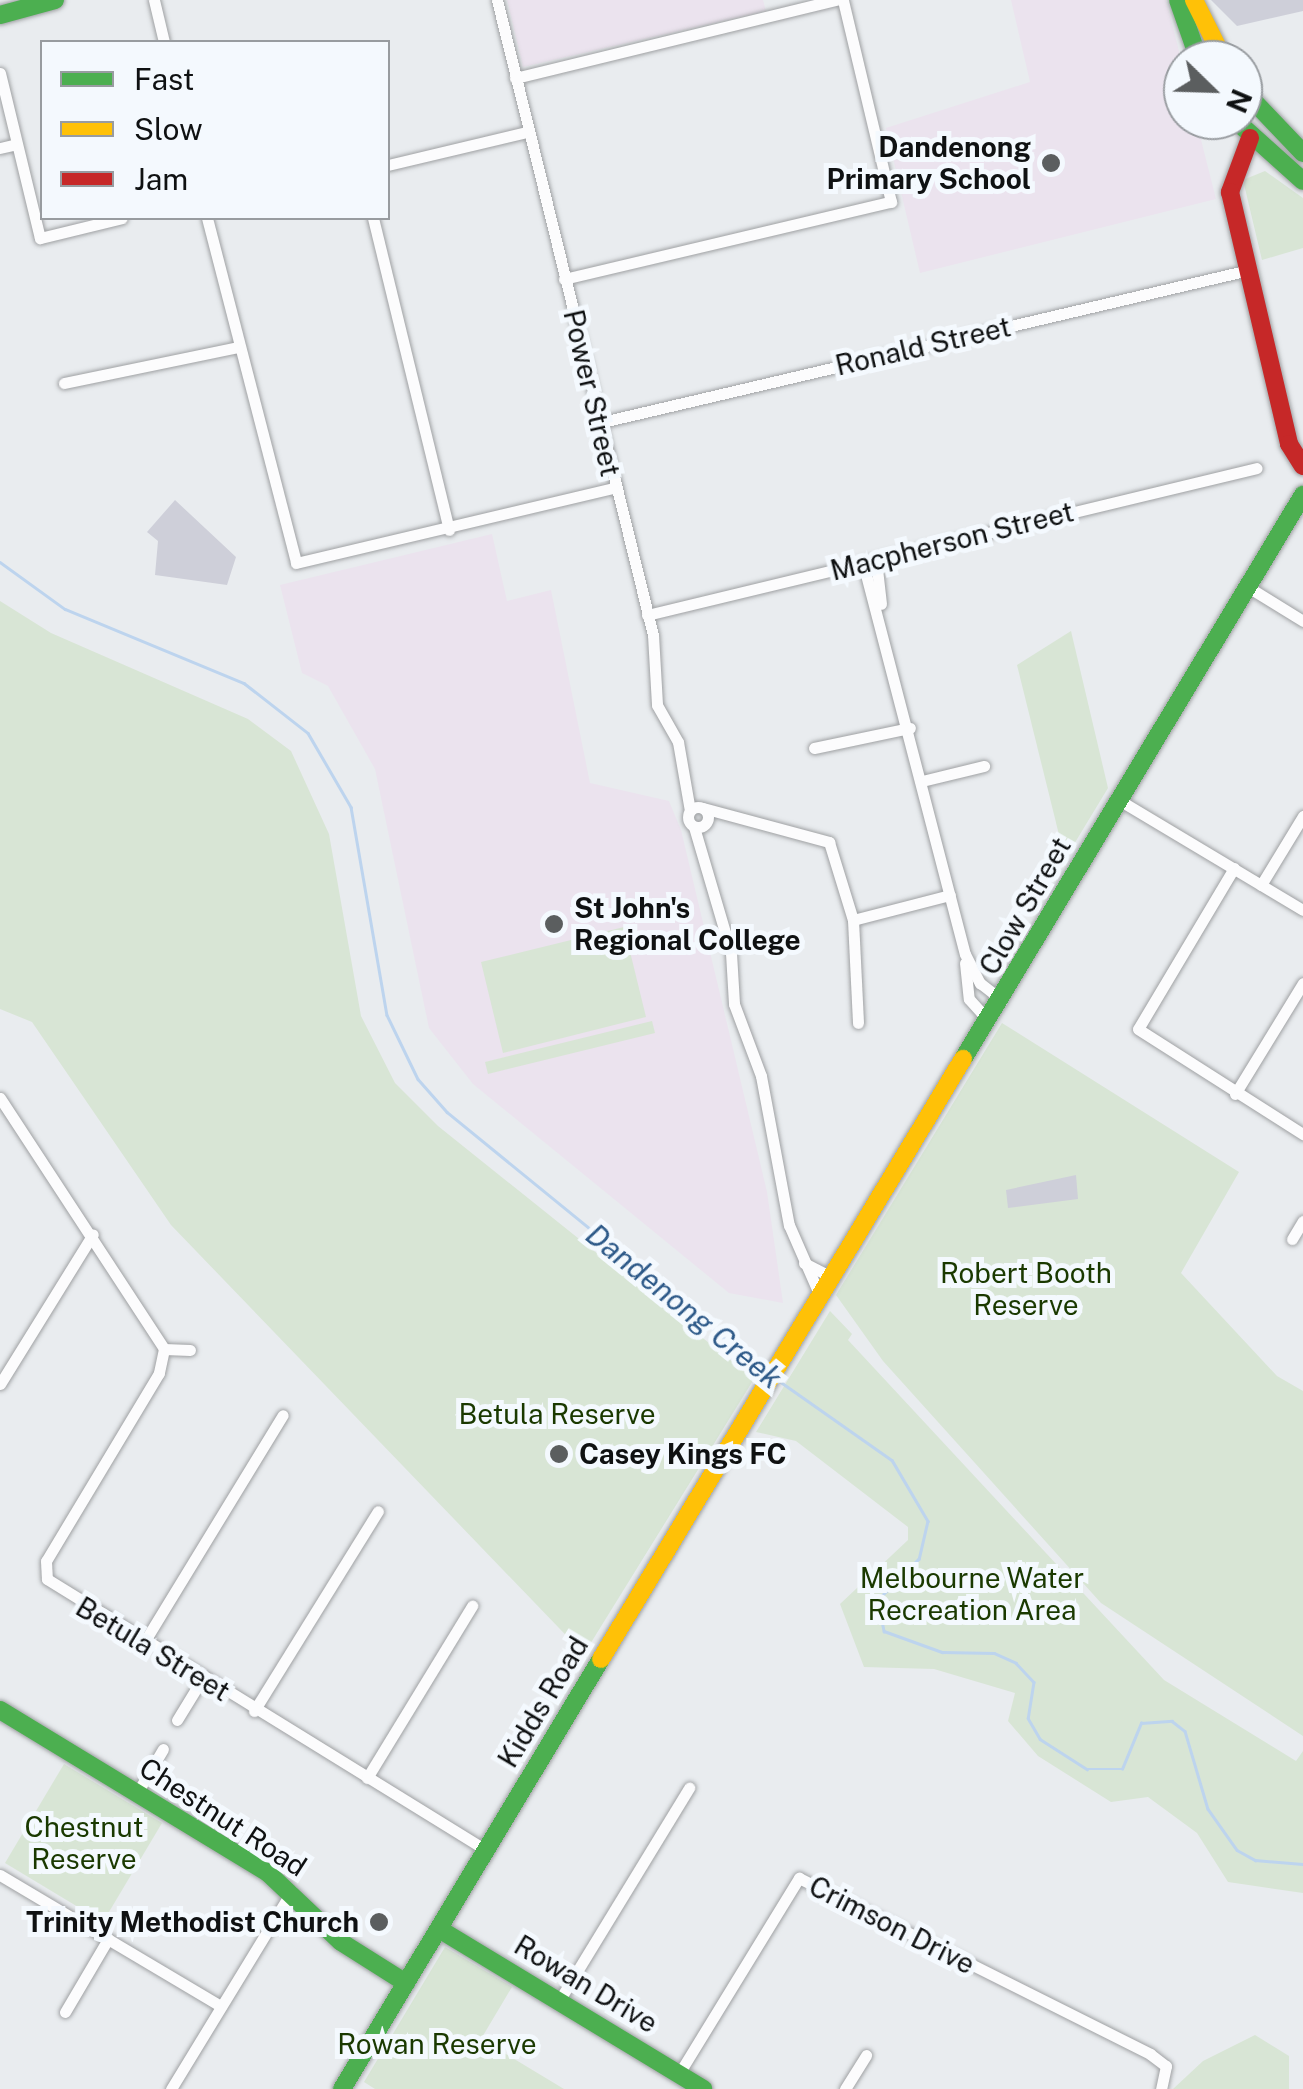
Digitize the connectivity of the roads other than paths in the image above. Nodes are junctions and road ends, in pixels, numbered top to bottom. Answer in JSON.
{"nodes":[{"id":1,"x":55,"y":0,"type":"edge"},
{"id":2,"x":154,"y":0,"type":"edge"},
{"id":3,"x":497,"y":0,"type":"edge"},
{"id":4,"x":840,"y":0,"type":"edge"},
{"id":5,"x":1178,"y":0,"type":"edge"},
{"id":6,"x":1194,"y":0,"type":"edge"},
{"id":7,"x":0,"y":15,"type":"edge"},
{"id":8,"x":164,"y":40,"type":"edge"},
{"id":9,"x":1192,"y":40,"type":"edge"},
{"id":10,"x":1212,"y":40,"type":"edge"},
{"id":11,"x":0,"y":73,"type":"edge"},
{"id":12,"x":516,"y":78,"type":"junction"},
{"id":13,"x":1263,"y":111,"type":"edge"},
{"id":14,"x":527,"y":132,"type":"junction"},
{"id":15,"x":1249,"y":140,"type":"edge"},
{"id":16,"x":1253,"y":140,"type":"edge"},
{"id":17,"x":17,"y":144,"type":"junction"},
{"id":18,"x":0,"y":148,"type":"edge"},
{"id":19,"x":1303,"y":153,"type":"edge"},
{"id":20,"x":390,"y":165,"type":"edge"},
{"id":21,"x":1303,"y":180,"type":"edge"},
{"id":22,"x":114,"y":220,"type":"edge"},
{"id":23,"x":207,"y":220,"type":"edge"},
{"id":24,"x":373,"y":220,"type":"edge"},
{"id":25,"x":1249,"y":270,"type":"junction"},
{"id":26,"x":564,"y":279,"type":"junction"},
{"id":27,"x":238,"y":347,"type":"junction"},
{"id":28,"x":64,"y":383,"type":"dead end"},
{"id":29,"x":1283,"y":408,"type":"junction"},
{"id":30,"x":598,"y":423,"type":"junction"},
{"id":31,"x":1303,"y":448,"type":"edge"},
{"id":32,"x":1303,"y":466,"type":"edge"},
{"id":33,"x":1257,"y":468,"type":"dead end"},
{"id":34,"x":614,"y":488,"type":"junction"},
{"id":35,"x":1303,"y":495,"type":"edge"},
{"id":36,"x":449,"y":530,"type":"junction"},
{"id":37,"x":876,"y":560,"type":"junction"},
{"id":38,"x":863,"y":563,"type":"junction"},
{"id":39,"x":1248,"y":587,"type":"junction"},
{"id":40,"x":882,"y":614,"type":"junction"},
{"id":41,"x":647,"y":615,"type":"junction"},
{"id":42,"x":1303,"y":621,"type":"edge"},
{"id":43,"x":910,"y":728,"type":"junction"},
{"id":44,"x":814,"y":748,"type":"dead end"},
{"id":45,"x":984,"y":766,"type":"dead end"},
{"id":46,"x":922,"y":781,"type":"junction"},
{"id":47,"x":1119,"y":800,"type":"junction"},
{"id":48,"x":1303,"y":816,"type":"edge"},
{"id":49,"x":700,"y":817,"type":"junction"},
{"id":50,"x":1234,"y":868,"type":"junction"},
{"id":51,"x":1261,"y":885,"type":"junction"},
{"id":52,"x":950,"y":895,"type":"junction"},
{"id":53,"x":1303,"y":910,"type":"edge"},
{"id":54,"x":853,"y":920,"type":"junction"},
{"id":55,"x":964,"y":954,"type":"junction"},
{"id":56,"x":1303,"y":983,"type":"edge"},
{"id":57,"x":1002,"y":1000,"type":"junction"},
{"id":58,"x":989,"y":1021,"type":"junction"},
{"id":59,"x":858,"y":1022,"type":"dead end"},
{"id":60,"x":1235,"y":1094,"type":"junction"},
{"id":61,"x":0,"y":1098,"type":"edge"},
{"id":62,"x":9,"y":1111,"type":"junction"},
{"id":63,"x":0,"y":1122,"type":"edge"},
{"id":64,"x":1303,"y":1134,"type":"edge"},
{"id":65,"x":1303,"y":1221,"type":"edge"},
{"id":66,"x":93,"y":1234,"type":"junction"},
{"id":67,"x":1292,"y":1238,"type":"dead end"},
{"id":68,"x":804,"y":1263,"type":"junction"},
{"id":69,"x":832,"y":1277,"type":"junction"},
{"id":70,"x":820,"y":1296,"type":"junction"},
{"id":71,"x":791,"y":1343,"type":"joint"},
{"id":72,"x":164,"y":1349,"type":"junction"},
{"id":73,"x":190,"y":1350,"type":"dead end"},
{"id":74,"x":0,"y":1384,"type":"edge"},
{"id":75,"x":283,"y":1415,"type":"dead end"},
{"id":76,"x":378,"y":1511,"type":"dead end"},
{"id":77,"x":472,"y":1606,"type":"dead end"},
{"id":78,"x":143,"y":1644,"type":"junction"},
{"id":79,"x":202,"y":1679,"type":"junction"},
{"id":80,"x":0,"y":1710,"type":"edge"},
{"id":81,"x":254,"y":1711,"type":"junction"},
{"id":82,"x":178,"y":1720,"type":"dead end"},
{"id":83,"x":162,"y":1749,"type":"dead end"},
{"id":84,"x":366,"y":1778,"type":"junction"},
{"id":85,"x":689,"y":1788,"type":"dead end"},
{"id":86,"x":136,"y":1793,"type":"junction"},
{"id":87,"x":486,"y":1850,"type":"junction"},
{"id":88,"x":0,"y":1875,"type":"edge"},
{"id":89,"x":292,"y":1891,"type":"junction"},
{"id":90,"x":439,"y":1929,"type":"junction"},
{"id":91,"x":108,"y":1939,"type":"junction"},
{"id":92,"x":406,"y":1983,"type":"junction"},
{"id":93,"x":559,"y":2001,"type":"junction"},
{"id":94,"x":222,"y":2006,"type":"junction"},
{"id":95,"x":65,"y":2012,"type":"dead end"},
{"id":96,"x":866,"y":2055,"type":"dead end"},
{"id":97,"x":680,"y":2072,"type":"junction"},
{"id":98,"x":171,"y":2089,"type":"edge"},
{"id":99,"x":342,"y":2089,"type":"edge"},
{"id":100,"x":702,"y":2089,"type":"edge"},
{"id":101,"x":845,"y":2089,"type":"edge"},
{"id":102,"x":1161,"y":2089,"type":"edge"}],
"edges":[{"from":1,"to":7,"type":"main road"},
{"from":2,"to":8,"type":"street"},
{"from":3,"to":12,"type":"street","name":"Power Street"},
{"from":4,"to":12,"type":"street"},
{"from":4,"to":26,"type":"street"},
{"from":5,"to":9,"type":"main road"},
{"from":6,"to":10,"type":"main road"},
{"from":11,"to":17,"type":"street"},
{"from":12,"to":14,"type":"street","name":"Power Street"},
{"from":13,"to":19,"type":"main road"},
{"from":14,"to":20,"type":"street"},
{"from":14,"to":26,"type":"street","name":"Power Street"},
{"from":15,"to":25,"type":"main road"},
{"from":16,"to":21,"type":"main road"},
{"from":17,"to":18,"type":"street"},
{"from":17,"to":22,"type":"street"},
{"from":23,"to":27,"type":"street"},
{"from":24,"to":36,"type":"street"},
{"from":25,"to":29,"type":"main road"},
{"from":25,"to":30,"type":"street","name":"Ronald Street"},
{"from":26,"to":30,"type":"street","name":"Power Street"},
{"from":27,"to":28,"type":"street"},
{"from":27,"to":36,"type":"street"},
{"from":29,"to":31,"type":"main road"},
{"from":29,"to":32,"type":"main road"},
{"from":30,"to":34,"type":"street","name":"Power Street"},
{"from":33,"to":37,"type":"street","name":"Macpherson Street"},
{"from":34,"to":36,"type":"street"},
{"from":34,"to":41,"type":"street","name":"Power Street"},
{"from":35,"to":39,"type":"main road","name":"Clow Street"},
{"from":37,"to":38,"type":"street","name":"Macpherson Street"},
{"from":37,"to":40,"type":"street"},
{"from":38,"to":40,"type":"street"},
{"from":38,"to":41,"type":"street","name":"Macpherson Street"},
{"from":39,"to":42,"type":"street"},
{"from":39,"to":47,"type":"main road","name":"Clow Street"},
{"from":40,"to":43,"type":"street"},
{"from":41,"to":49,"type":"street","name":"Power Street"},
{"from":43,"to":44,"type":"street"},
{"from":43,"to":46,"type":"street"},
{"from":45,"to":46,"type":"street"},
{"from":46,"to":52,"type":"street"},
{"from":47,"to":50,"type":"street"},
{"from":47,"to":57,"type":"main road","name":"Clow Street"},
{"from":48,"to":51,"type":"street"},
{"from":49,"to":54,"type":"street"},
{"from":49,"to":68,"type":"street","name":"Power Street"},
{"from":50,"to":51,"type":"street"},
{"from":50,"to":60,"type":"street"},
{"from":51,"to":53,"type":"street"},
{"from":52,"to":54,"type":"street"},
{"from":52,"to":55,"type":"street"},
{"from":54,"to":59,"type":"street"},
{"from":55,"to":57,"type":"street"},
{"from":55,"to":58,"type":"street"},
{"from":56,"to":60,"type":"street"},
{"from":57,"to":58,"type":"main road","name":"Clow Street"},
{"from":58,"to":69,"type":"main road","name":"Clow Street"},
{"from":60,"to":64,"type":"street"},
{"from":61,"to":62,"type":"street"},
{"from":62,"to":63,"type":"street"},
{"from":62,"to":66,"type":"street"},
{"from":65,"to":67,"type":"street"},
{"from":66,"to":72,"type":"street"},
{"from":66,"to":74,"type":"street"},
{"from":68,"to":69,"type":"street"},
{"from":68,"to":70,"type":"street","name":"Power Street"},
{"from":69,"to":70,"type":"main road","name":"Clow Street"},
{"from":70,"to":71,"type":"main road","name":"Clow Street"},
{"from":71,"to":87,"type":"main road","name":"Kidds Road"},
{"from":72,"to":73,"type":"street"},
{"from":72,"to":78,"type":"street","name":"Betula Street"},
{"from":75,"to":78,"type":"street"},
{"from":76,"to":81,"type":"street"},
{"from":77,"to":84,"type":"street"},
{"from":78,"to":79,"type":"street","name":"Betula Street"},
{"from":79,"to":81,"type":"street","name":"Betula Street"},
{"from":79,"to":82,"type":"street"},
{"from":80,"to":86,"type":"main road","name":"Chestnut Road"},
{"from":81,"to":84,"type":"street","name":"Betula Street"},
{"from":83,"to":86,"type":"street"},
{"from":84,"to":87,"type":"street","name":"Betula Street"},
{"from":85,"to":93,"type":"street"},
{"from":86,"to":89,"type":"main road","name":"Chestnut Road"},
{"from":87,"to":90,"type":"main road","name":"Kidds Road"},
{"from":88,"to":91,"type":"street"},
{"from":89,"to":92,"type":"main road","name":"Chestnut Road"},
{"from":89,"to":94,"type":"street"},
{"from":90,"to":92,"type":"main road","name":"Kidds Road"},
{"from":90,"to":93,"type":"main road","name":"Rowan Drive"},
{"from":91,"to":94,"type":"street"},
{"from":91,"to":95,"type":"street"},
{"from":92,"to":99,"type":"main road","name":"Kidds Road"},
{"from":93,"to":97,"type":"main road","name":"Rowan Drive"},
{"from":94,"to":98,"type":"street"},
{"from":96,"to":101,"type":"street"},
{"from":97,"to":100,"type":"main road","name":"Rowan Drive"},
{"from":97,"to":102,"type":"street","name":"Crimson Drive"}]}
